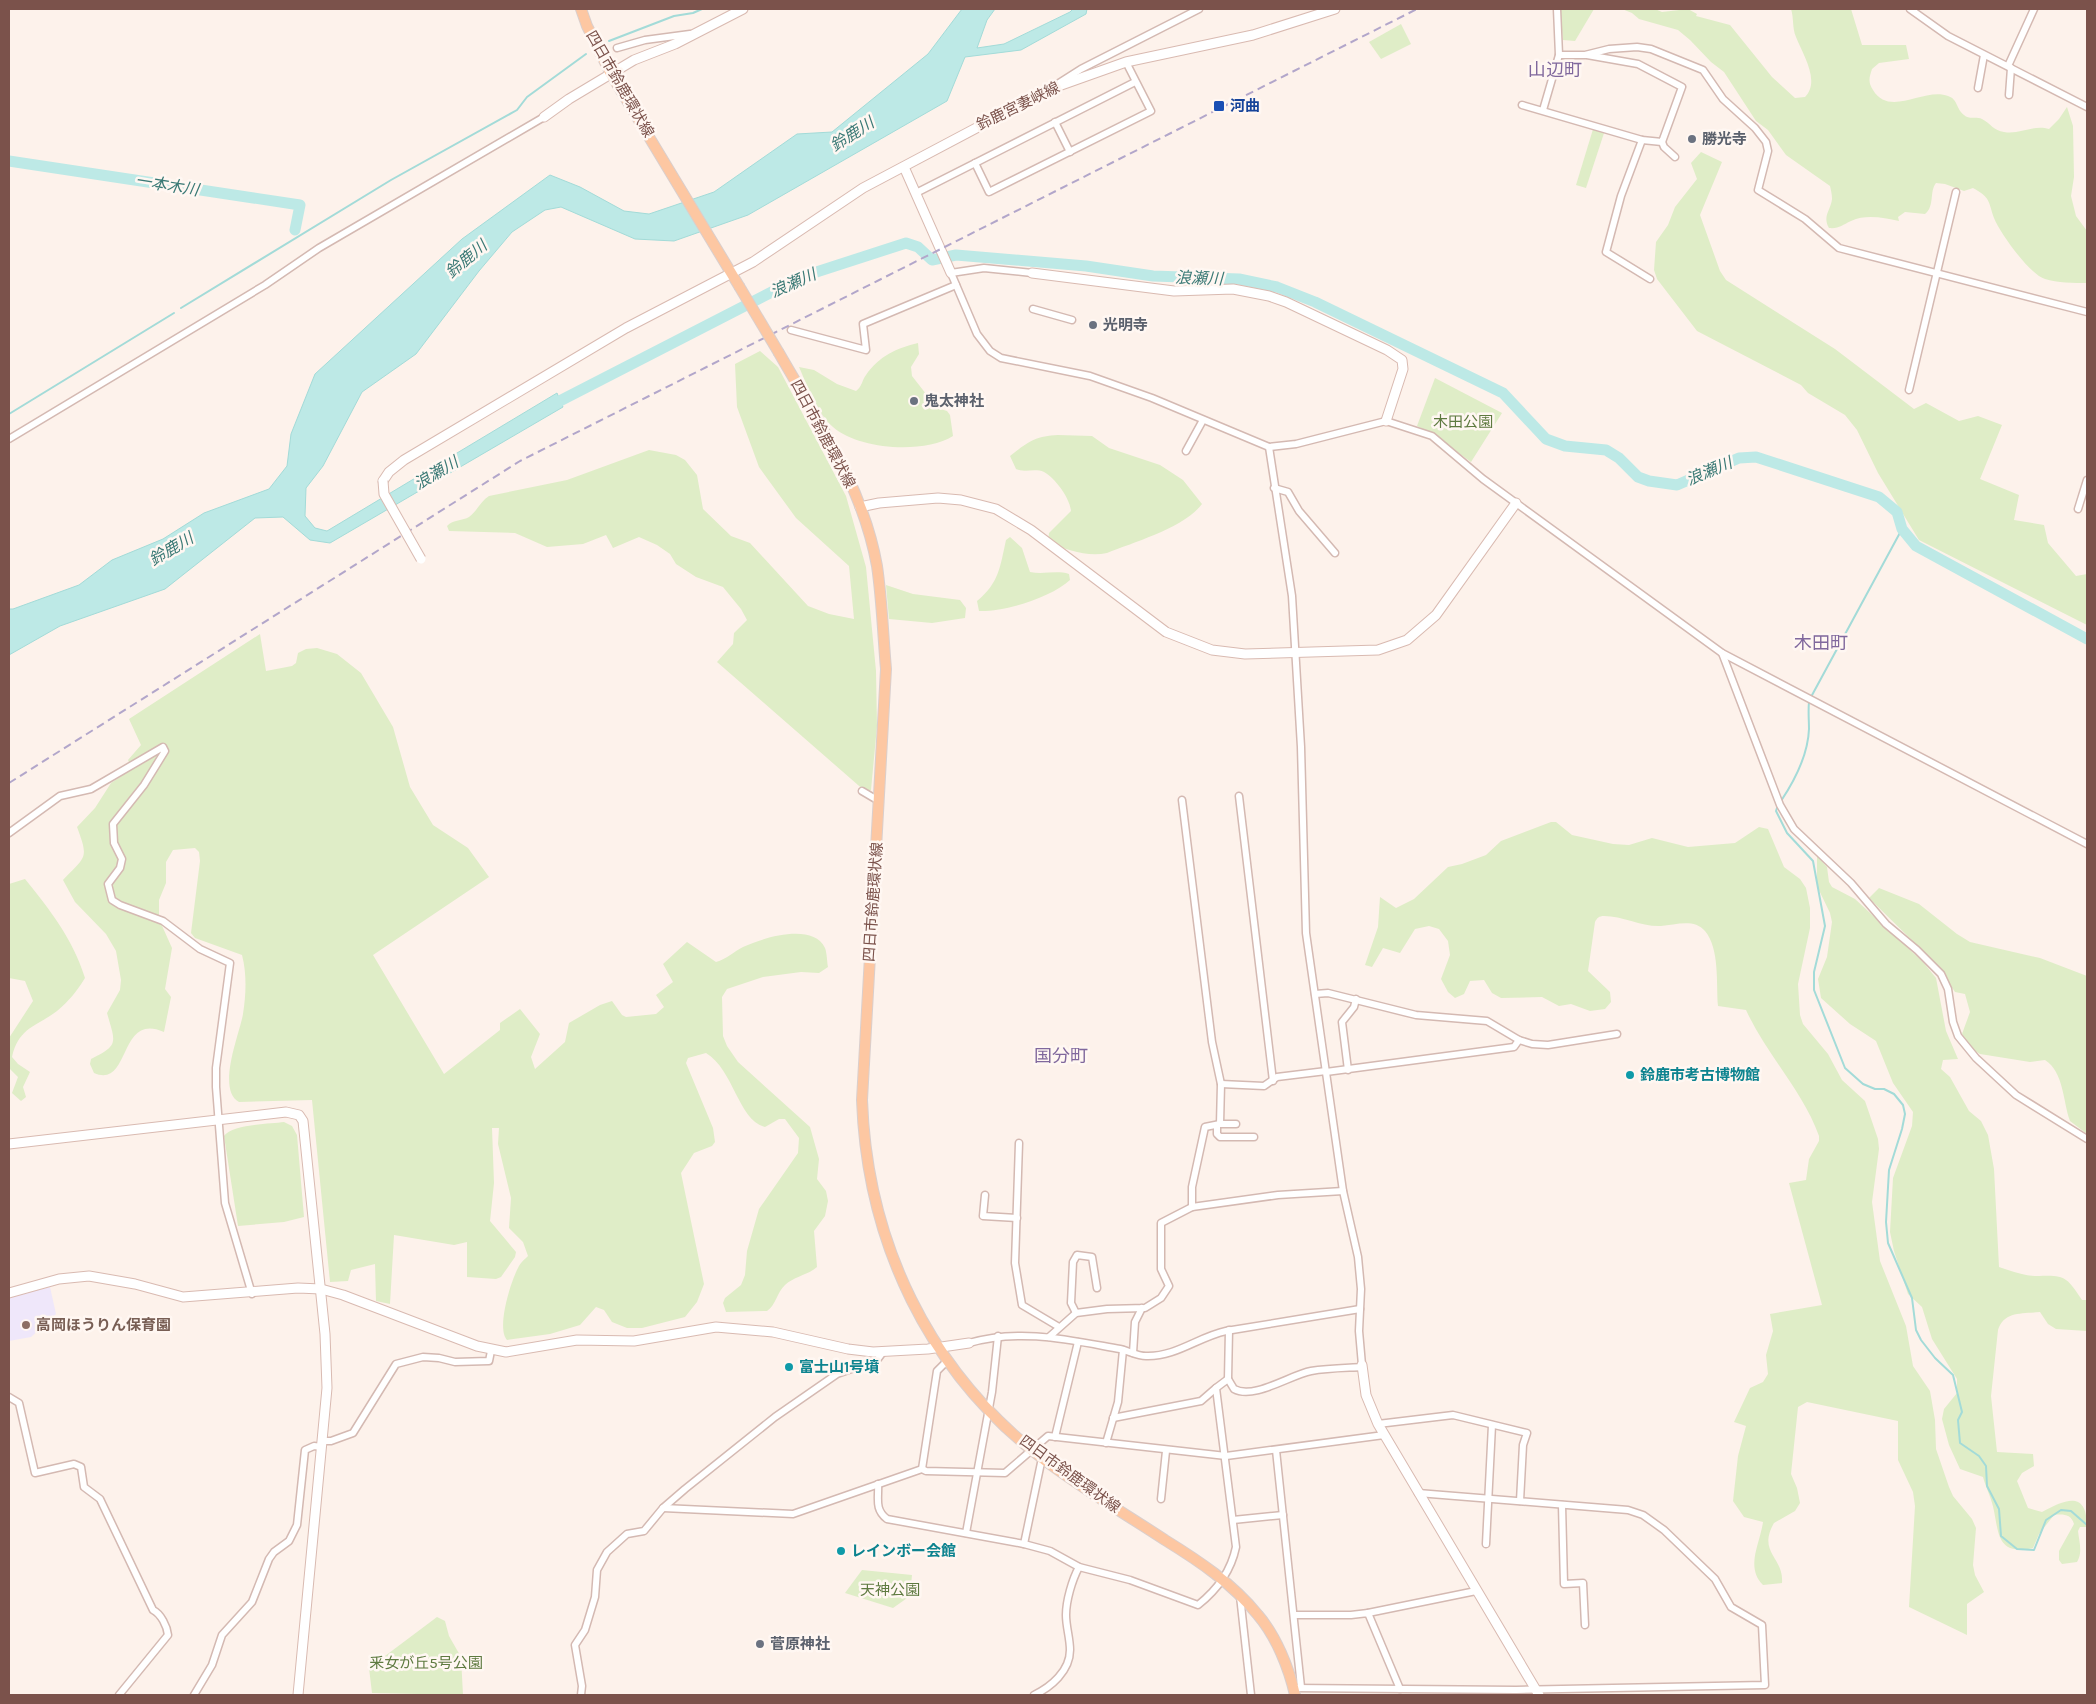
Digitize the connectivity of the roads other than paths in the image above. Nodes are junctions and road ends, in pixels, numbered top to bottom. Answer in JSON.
{"nodes":[{"id":1,"x":581,"y":9,"type":"edge"},
{"id":2,"x":743,"y":9,"type":"edge"},
{"id":3,"x":1199,"y":9,"type":"edge"},
{"id":4,"x":1335,"y":9,"type":"edge"},
{"id":5,"x":1557,"y":9,"type":"edge"},
{"id":6,"x":1910,"y":9,"type":"edge"},
{"id":7,"x":2034,"y":9,"type":"edge"},
{"id":8,"x":697,"y":33,"type":"junction"},
{"id":9,"x":617,"y":48,"type":"dead end"},
{"id":10,"x":1559,"y":55,"type":"junction"},
{"id":11,"x":1585,"y":55,"type":"junction"},
{"id":12,"x":1984,"y":55,"type":"junction"},
{"id":13,"x":1126,"y":62,"type":"junction"},
{"id":14,"x":2010,"y":67,"type":"junction"},
{"id":15,"x":614,"y":78,"type":"junction"},
{"id":16,"x":1136,"y":82,"type":"junction"},
{"id":17,"x":1978,"y":88,"type":"dead end"},
{"id":18,"x":1050,"y":89,"type":"junction"},
{"id":19,"x":2009,"y":96,"type":"dead end"},
{"id":20,"x":1522,"y":104,"type":"dead end"},
{"id":21,"x":2087,"y":107,"type":"edge"},
{"id":22,"x":1543,"y":110,"type":"junction"},
{"id":23,"x":544,"y":117,"type":"joint"},
{"id":24,"x":1055,"y":122,"type":"junction"},
{"id":25,"x":1642,"y":140,"type":"junction"},
{"id":26,"x":1662,"y":142,"type":"junction"},
{"id":27,"x":1070,"y":152,"type":"junction"},
{"id":28,"x":1675,"y":157,"type":"dead end"},
{"id":29,"x":974,"y":162,"type":"junction"},
{"id":30,"x":904,"y":167,"type":"junction"},
{"id":31,"x":1956,"y":192,"type":"dead end"},
{"id":32,"x":916,"y":193,"type":"junction"},
{"id":33,"x":731,"y":273,"type":"junction"},
{"id":34,"x":951,"y":273,"type":"junction"},
{"id":35,"x":1032,"y":273,"type":"joint"},
{"id":36,"x":1937,"y":273,"type":"junction"},
{"id":37,"x":1650,"y":279,"type":"dead end"},
{"id":38,"x":956,"y":285,"type":"junction"},
{"id":39,"x":1033,"y":309,"type":"dead end"},
{"id":40,"x":2087,"y":312,"type":"edge"},
{"id":41,"x":1072,"y":320,"type":"dead end"},
{"id":42,"x":791,"y":330,"type":"dead end"},
{"id":43,"x":1909,"y":390,"type":"dead end"},
{"id":44,"x":1203,"y":420,"type":"junction"},
{"id":45,"x":1386,"y":420,"type":"junction"},
{"id":46,"x":9,"y":439,"type":"edge"},
{"id":47,"x":1269,"y":446,"type":"junction"},
{"id":48,"x":1186,"y":451,"type":"dead end"},
{"id":49,"x":2087,"y":480,"type":"edge"},
{"id":50,"x":1274,"y":488,"type":"junction"},
{"id":51,"x":1516,"y":503,"type":"junction"},
{"id":52,"x":860,"y":507,"type":"junction"},
{"id":53,"x":2078,"y":509,"type":"dead end"},
{"id":54,"x":1335,"y":553,"type":"dead end"},
{"id":55,"x":421,"y":559,"type":"dead end"},
{"id":56,"x":1295,"y":653,"type":"junction"},
{"id":57,"x":1722,"y":653,"type":"junction"},
{"id":58,"x":862,"y":791,"type":"dead end"},
{"id":59,"x":1239,"y":796,"type":"dead end"},
{"id":60,"x":1182,"y":800,"type":"dead end"},
{"id":61,"x":879,"y":802,"type":"junction"},
{"id":62,"x":9,"y":834,"type":"edge"},
{"id":63,"x":2087,"y":844,"type":"edge"},
{"id":64,"x":1315,"y":994,"type":"junction"},
{"id":65,"x":1356,"y":999,"type":"junction"},
{"id":66,"x":1617,"y":1034,"type":"dead end"},
{"id":67,"x":1518,"y":1040,"type":"junction"},
{"id":68,"x":1348,"y":1070,"type":"junction"},
{"id":69,"x":1326,"y":1072,"type":"junction"},
{"id":70,"x":1273,"y":1081,"type":"junction"},
{"id":71,"x":1221,"y":1084,"type":"junction"},
{"id":72,"x":218,"y":1120,"type":"junction"},
{"id":73,"x":1219,"y":1124,"type":"junction"},
{"id":74,"x":1236,"y":1124,"type":"dead end"},
{"id":75,"x":1254,"y":1137,"type":"dead end"},
{"id":76,"x":2087,"y":1139,"type":"edge"},
{"id":77,"x":1019,"y":1143,"type":"dead end"},
{"id":78,"x":9,"y":1144,"type":"edge"},
{"id":79,"x":1343,"y":1191,"type":"junction"},
{"id":80,"x":984,"y":1195,"type":"dead end"},
{"id":81,"x":1192,"y":1208,"type":"junction"},
{"id":82,"x":1017,"y":1218,"type":"junction"},
{"id":83,"x":1097,"y":1288,"type":"dead end"},
{"id":84,"x":321,"y":1289,"type":"junction"},
{"id":85,"x":9,"y":1293,"type":"edge"},
{"id":86,"x":252,"y":1294,"type":"junction"},
{"id":87,"x":1142,"y":1308,"type":"junction"},
{"id":88,"x":1360,"y":1309,"type":"junction"},
{"id":89,"x":1076,"y":1313,"type":"junction"},
{"id":90,"x":1059,"y":1327,"type":"junction"},
{"id":91,"x":1229,"y":1330,"type":"junction"},
{"id":92,"x":998,"y":1336,"type":"junction"},
{"id":93,"x":1049,"y":1337,"type":"junction"},
{"id":94,"x":1078,"y":1342,"type":"junction"},
{"id":95,"x":969,"y":1343,"type":"joint"},
{"id":96,"x":938,"y":1348,"type":"junction"},
{"id":97,"x":1123,"y":1350,"type":"junction"},
{"id":98,"x":491,"y":1351,"type":"junction"},
{"id":99,"x":883,"y":1352,"type":"junction"},
{"id":100,"x":1133,"y":1353,"type":"junction"},
{"id":101,"x":947,"y":1361,"type":"junction"},
{"id":102,"x":1362,"y":1366,"type":"junction"},
{"id":103,"x":1228,"y":1379,"type":"junction"},
{"id":104,"x":1216,"y":1388,"type":"junction"},
{"id":105,"x":9,"y":1398,"type":"edge"},
{"id":106,"x":1118,"y":1402,"type":"junction"},
{"id":107,"x":988,"y":1411,"type":"junction"},
{"id":108,"x":1127,"y":1414,"type":"junction"},
{"id":109,"x":1113,"y":1418,"type":"junction"},
{"id":110,"x":1378,"y":1424,"type":"junction"},
{"id":111,"x":1492,"y":1425,"type":"junction"},
{"id":112,"x":1384,"y":1435,"type":"junction"},
{"id":113,"x":1055,"y":1437,"type":"junction"},
{"id":114,"x":1106,"y":1443,"type":"junction"},
{"id":115,"x":322,"y":1444,"type":"junction"},
{"id":116,"x":1032,"y":1450,"type":"junction"},
{"id":117,"x":1276,"y":1450,"type":"junction"},
{"id":118,"x":1166,"y":1451,"type":"junction"},
{"id":119,"x":1226,"y":1456,"type":"junction"},
{"id":120,"x":1042,"y":1458,"type":"junction"},
{"id":121,"x":922,"y":1469,"type":"junction"},
{"id":122,"x":976,"y":1473,"type":"junction"},
{"id":123,"x":878,"y":1484,"type":"junction"},
{"id":124,"x":1418,"y":1493,"type":"junction"},
{"id":125,"x":1488,"y":1498,"type":"junction"},
{"id":126,"x":1161,"y":1499,"type":"dead end"},
{"id":127,"x":1520,"y":1501,"type":"junction"},
{"id":128,"x":1562,"y":1504,"type":"junction"},
{"id":129,"x":663,"y":1508,"type":"junction"},
{"id":130,"x":1283,"y":1515,"type":"junction"},
{"id":131,"x":1233,"y":1520,"type":"junction"},
{"id":132,"x":966,"y":1533,"type":"junction"},
{"id":133,"x":1024,"y":1544,"type":"junction"},
{"id":134,"x":1486,"y":1544,"type":"dead end"},
{"id":135,"x":1080,"y":1567,"type":"junction"},
{"id":136,"x":1223,"y":1579,"type":"junction"},
{"id":137,"x":1476,"y":1591,"type":"junction"},
{"id":138,"x":1240,"y":1595,"type":"junction"},
{"id":139,"x":1368,"y":1613,"type":"junction"},
{"id":140,"x":1294,"y":1615,"type":"junction"},
{"id":141,"x":1585,"y":1625,"type":"dead end"},
{"id":142,"x":1400,"y":1689,"type":"junction"},
{"id":143,"x":1296,"y":1690,"type":"edge"},
{"id":144,"x":1537,"y":1692,"type":"edge"},
{"id":145,"x":119,"y":1695,"type":"edge"},
{"id":146,"x":194,"y":1695,"type":"edge"},
{"id":147,"x":298,"y":1695,"type":"edge"},
{"id":148,"x":581,"y":1695,"type":"edge"},
{"id":149,"x":1034,"y":1695,"type":"edge"},
{"id":150,"x":1251,"y":1695,"type":"edge"}],
"edges":[{"from":1,"to":15,"type":"main road","name":"四日市鈴鹿環状線"},
{"from":2,"to":8,"type":"street"},
{"from":3,"to":18,"type":"street"},
{"from":4,"to":13,"type":"street","name":"鈴鹿宮妻峡線"},
{"from":5,"to":10,"type":"street"},
{"from":6,"to":12,"type":"street"},
{"from":7,"to":14,"type":"street"},
{"from":8,"to":9,"type":"street"},
{"from":8,"to":15,"type":"street"},
{"from":10,"to":11,"type":"street"},
{"from":10,"to":22,"type":"street"},
{"from":11,"to":26,"type":"street"},
{"from":11,"to":36,"type":"street"},
{"from":12,"to":14,"type":"street"},
{"from":12,"to":17,"type":"street"},
{"from":13,"to":16,"type":"street"},
{"from":13,"to":18,"type":"street","name":"鈴鹿宮妻峡線"},
{"from":14,"to":19,"type":"street"},
{"from":14,"to":21,"type":"street"},
{"from":15,"to":23,"type":"street"},
{"from":15,"to":33,"type":"main road","name":"四日市鈴鹿環状線"},
{"from":16,"to":24,"type":"street"},
{"from":16,"to":27,"type":"street"},
{"from":18,"to":30,"type":"street","name":"鈴鹿宮妻峡線"},
{"from":20,"to":22,"type":"street"},
{"from":22,"to":25,"type":"street"},
{"from":23,"to":46,"type":"street"},
{"from":24,"to":27,"type":"street"},
{"from":24,"to":29,"type":"street"},
{"from":25,"to":26,"type":"street"},
{"from":25,"to":37,"type":"street"},
{"from":26,"to":28,"type":"street"},
{"from":27,"to":29,"type":"street"},
{"from":29,"to":32,"type":"street"},
{"from":30,"to":32,"type":"street"},
{"from":30,"to":33,"type":"street","name":"鈴鹿宮妻峡線"},
{"from":31,"to":36,"type":"street"},
{"from":32,"to":34,"type":"street"},
{"from":33,"to":52,"type":"main road","name":"四日市鈴鹿環状線","bridge":true},
{"from":33,"to":55,"type":"street","name":"鈴鹿宮妻峡線","bridge":true},
{"from":34,"to":35,"type":"street"},
{"from":34,"to":38,"type":"street"},
{"from":35,"to":45,"type":"street"},
{"from":36,"to":40,"type":"street"},
{"from":36,"to":43,"type":"street"},
{"from":38,"to":42,"type":"street"},
{"from":38,"to":44,"type":"street"},
{"from":39,"to":41,"type":"street"},
{"from":44,"to":47,"type":"street"},
{"from":44,"to":48,"type":"street"},
{"from":45,"to":47,"type":"street"},
{"from":45,"to":51,"type":"street"},
{"from":47,"to":50,"type":"street"},
{"from":49,"to":53,"type":"street"},
{"from":50,"to":54,"type":"street"},
{"from":50,"to":56,"type":"street"},
{"from":51,"to":56,"type":"street"},
{"from":51,"to":57,"type":"street"},
{"from":52,"to":56,"type":"street"},
{"from":52,"to":61,"type":"main road","name":"四日市鈴鹿環状線"},
{"from":56,"to":64,"type":"street"},
{"from":57,"to":63,"type":"street"},
{"from":57,"to":76,"type":"street"},
{"from":58,"to":61,"type":"street"},
{"from":59,"to":70,"type":"street"},
{"from":60,"to":71,"type":"street"},
{"from":61,"to":96,"type":"main road","name":"四日市鈴鹿環状線"},
{"from":62,"to":72,"type":"street"},
{"from":64,"to":65,"type":"street"},
{"from":64,"to":69,"type":"street"},
{"from":65,"to":67,"type":"street"},
{"from":65,"to":68,"type":"street"},
{"from":66,"to":67,"type":"street"},
{"from":67,"to":68,"type":"street"},
{"from":68,"to":69,"type":"street"},
{"from":69,"to":70,"type":"street"},
{"from":69,"to":79,"type":"street"},
{"from":70,"to":71,"type":"street"},
{"from":71,"to":73,"type":"street"},
{"from":72,"to":78,"type":"street"},
{"from":72,"to":84,"type":"street"},
{"from":72,"to":86,"type":"street"},
{"from":73,"to":74,"type":"street"},
{"from":73,"to":75,"type":"street"},
{"from":73,"to":81,"type":"street"},
{"from":77,"to":82,"type":"street"},
{"from":79,"to":81,"type":"street"},
{"from":79,"to":88,"type":"street"},
{"from":80,"to":82,"type":"street"},
{"from":81,"to":87,"type":"street"},
{"from":82,"to":90,"type":"street"},
{"from":83,"to":89,"type":"street"},
{"from":84,"to":86,"type":"street"},
{"from":84,"to":98,"type":"street"},
{"from":84,"to":115,"type":"street"},
{"from":85,"to":86,"type":"street"},
{"from":87,"to":89,"type":"street"},
{"from":87,"to":100,"type":"street"},
{"from":88,"to":91,"type":"street"},
{"from":88,"to":102,"type":"street"},
{"from":89,"to":90,"type":"street"},
{"from":90,"to":93,"type":"street"},
{"from":91,"to":100,"type":"street"},
{"from":91,"to":103,"type":"street"},
{"from":92,"to":93,"type":"street"},
{"from":92,"to":95,"type":"street"},
{"from":92,"to":107,"type":"street"},
{"from":93,"to":94,"type":"street"},
{"from":94,"to":97,"type":"street"},
{"from":94,"to":113,"type":"street"},
{"from":95,"to":96,"type":"street"},
{"from":96,"to":99,"type":"street"},
{"from":96,"to":101,"type":"main road","name":"四日市鈴鹿環状線"},
{"from":97,"to":100,"type":"street"},
{"from":97,"to":106,"type":"street"},
{"from":98,"to":99,"type":"street"},
{"from":98,"to":115,"type":"street"},
{"from":99,"to":129,"type":"street"},
{"from":101,"to":107,"type":"main road","name":"四日市鈴鹿環状線"},
{"from":101,"to":121,"type":"street"},
{"from":102,"to":103,"type":"street"},
{"from":102,"to":110,"type":"street"},
{"from":103,"to":104,"type":"street"},
{"from":104,"to":108,"type":"street"},
{"from":104,"to":119,"type":"street"},
{"from":105,"to":145,"type":"street"},
{"from":106,"to":108,"type":"street"},
{"from":106,"to":109,"type":"street"},
{"from":107,"to":116,"type":"main road","name":"四日市鈴鹿環状線"},
{"from":107,"to":122,"type":"street"},
{"from":108,"to":109,"type":"street"},
{"from":109,"to":114,"type":"street"},
{"from":110,"to":111,"type":"street"},
{"from":110,"to":112,"type":"street"},
{"from":111,"to":125,"type":"street"},
{"from":111,"to":127,"type":"street"},
{"from":112,"to":117,"type":"street"},
{"from":112,"to":124,"type":"street"},
{"from":113,"to":114,"type":"street"},
{"from":113,"to":116,"type":"street"},
{"from":114,"to":118,"type":"street"},
{"from":115,"to":146,"type":"street"},
{"from":115,"to":147,"type":"street"},
{"from":116,"to":120,"type":"main road","name":"四日市鈴鹿環状線"},
{"from":116,"to":122,"type":"street"},
{"from":117,"to":119,"type":"street"},
{"from":117,"to":130,"type":"street"},
{"from":118,"to":119,"type":"street"},
{"from":118,"to":126,"type":"street"},
{"from":119,"to":131,"type":"street"},
{"from":120,"to":133,"type":"street"},
{"from":120,"to":136,"type":"main road","name":"四日市鈴鹿環状線"},
{"from":121,"to":122,"type":"street"},
{"from":121,"to":123,"type":"street"},
{"from":122,"to":132,"type":"street"},
{"from":123,"to":129,"type":"street"},
{"from":123,"to":132,"type":"street"},
{"from":124,"to":125,"type":"street"},
{"from":124,"to":137,"type":"street"},
{"from":125,"to":127,"type":"street"},
{"from":125,"to":134,"type":"street"},
{"from":127,"to":128,"type":"street"},
{"from":128,"to":141,"type":"street"},
{"from":128,"to":144,"type":"street"},
{"from":129,"to":148,"type":"street"},
{"from":130,"to":131,"type":"street"},
{"from":130,"to":140,"type":"street"},
{"from":131,"to":136,"type":"street"},
{"from":132,"to":133,"type":"street"},
{"from":133,"to":135,"type":"street"},
{"from":135,"to":136,"type":"street"},
{"from":135,"to":149,"type":"street"},
{"from":136,"to":138,"type":"main road","name":"四日市鈴鹿環状線"},
{"from":137,"to":139,"type":"street"},
{"from":137,"to":144,"type":"street"},
{"from":138,"to":143,"type":"main road","name":"四日市鈴鹿環状線"},
{"from":138,"to":150,"type":"street"},
{"from":139,"to":140,"type":"street"},
{"from":139,"to":142,"type":"street"},
{"from":140,"to":143,"type":"street"},
{"from":142,"to":143,"type":"street"},
{"from":142,"to":144,"type":"street"}]}
